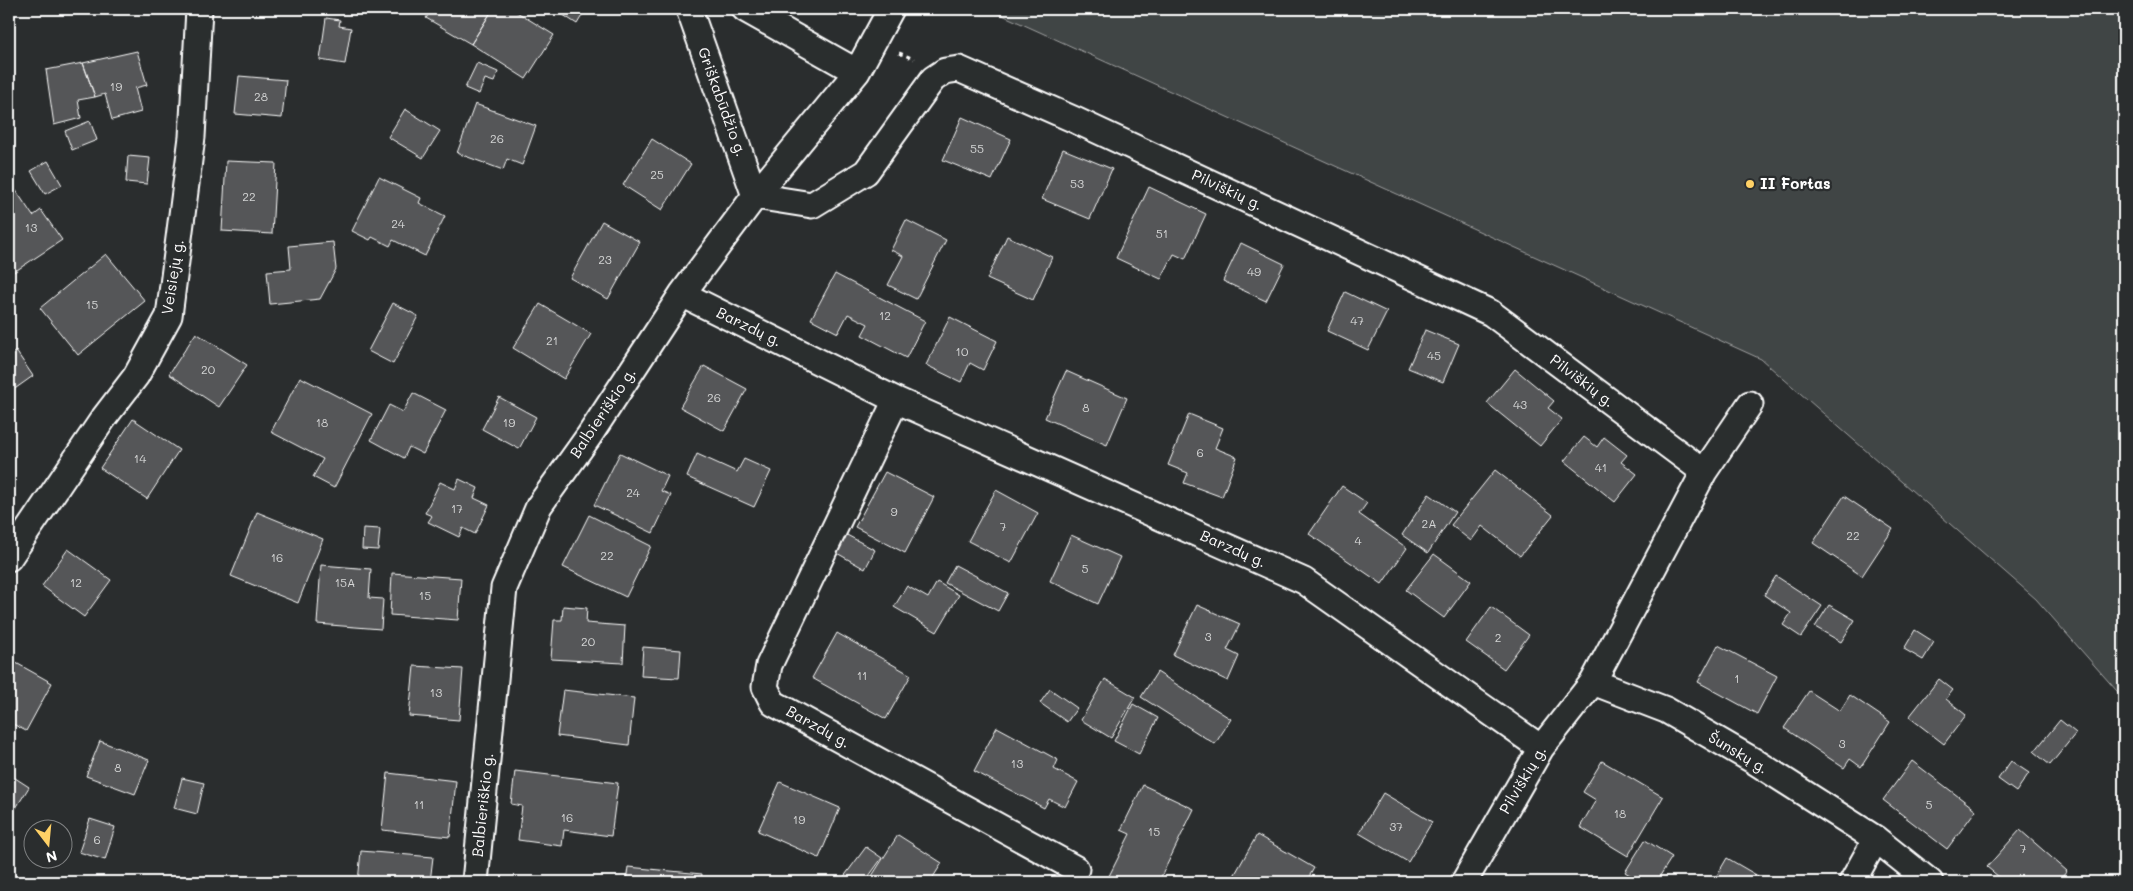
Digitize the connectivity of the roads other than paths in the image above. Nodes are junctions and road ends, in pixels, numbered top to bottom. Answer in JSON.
{"nodes":[{"id":1,"x":199,"y":9,"type":"edge"},
{"id":2,"x":689,"y":9,"type":"edge"},
{"id":3,"x":745,"y":9,"type":"edge"},
{"id":4,"x":891,"y":9,"type":"edge"},
{"id":5,"x":857,"y":72,"type":"junction"},
{"id":6,"x":755,"y":196,"type":"junction"},
{"id":7,"x":682,"y":294,"type":"junction"},
{"id":8,"x":896,"y":400,"type":"junction"},
{"id":9,"x":1750,"y":404,"type":"dead end"},
{"id":10,"x":1704,"y":472,"type":"junction"},
{"id":11,"x":12,"y":548,"type":"edge"},
{"id":12,"x":1593,"y":682,"type":"junction"},
{"id":13,"x":1541,"y":748,"type":"junction"},
{"id":14,"x":1876,"y":839,"type":"junction"},
{"id":15,"x":1076,"y":869,"type":"dead end"},
{"id":16,"x":475,"y":882,"type":"edge"},
{"id":17,"x":1464,"y":882,"type":"edge"},
{"id":18,"x":1852,"y":882,"type":"edge"},
{"id":19,"x":1930,"y":882,"type":"edge"}],
"edges":[{"from":1,"to":11,"type":"street","name":"Veisiejų g."},
{"from":2,"to":6,"type":"street","name":"Griškabūdžio g."},
{"from":3,"to":5,"type":"street"},
{"from":4,"to":5,"type":"street","name":"Balbieriškio g."},
{"from":5,"to":6,"type":"street","name":"Balbieriškio g."},
{"from":6,"to":7,"type":"street","name":"Balbieriškio g."},
{"from":6,"to":10,"type":"street","name":"Pilviškių g."},
{"from":7,"to":8,"type":"street","name":"Barzdų g."},
{"from":7,"to":16,"type":"street","name":"Balbieriškio g."},
{"from":8,"to":13,"type":"street","name":"Barzdų g."},
{"from":8,"to":15,"type":"street","name":"Barzdų g."},
{"from":9,"to":10,"type":"street","name":"Pilviškių g."},
{"from":10,"to":12,"type":"street","name":"Pilviškių g."},
{"from":12,"to":13,"type":"street","name":"Pilviškių g."},
{"from":12,"to":14,"type":"street","name":"Šunskų g."},
{"from":13,"to":17,"type":"street","name":"Pilviškių g."},
{"from":14,"to":18,"type":"street"},
{"from":14,"to":19,"type":"street","name":"Šunskų g."}]}
